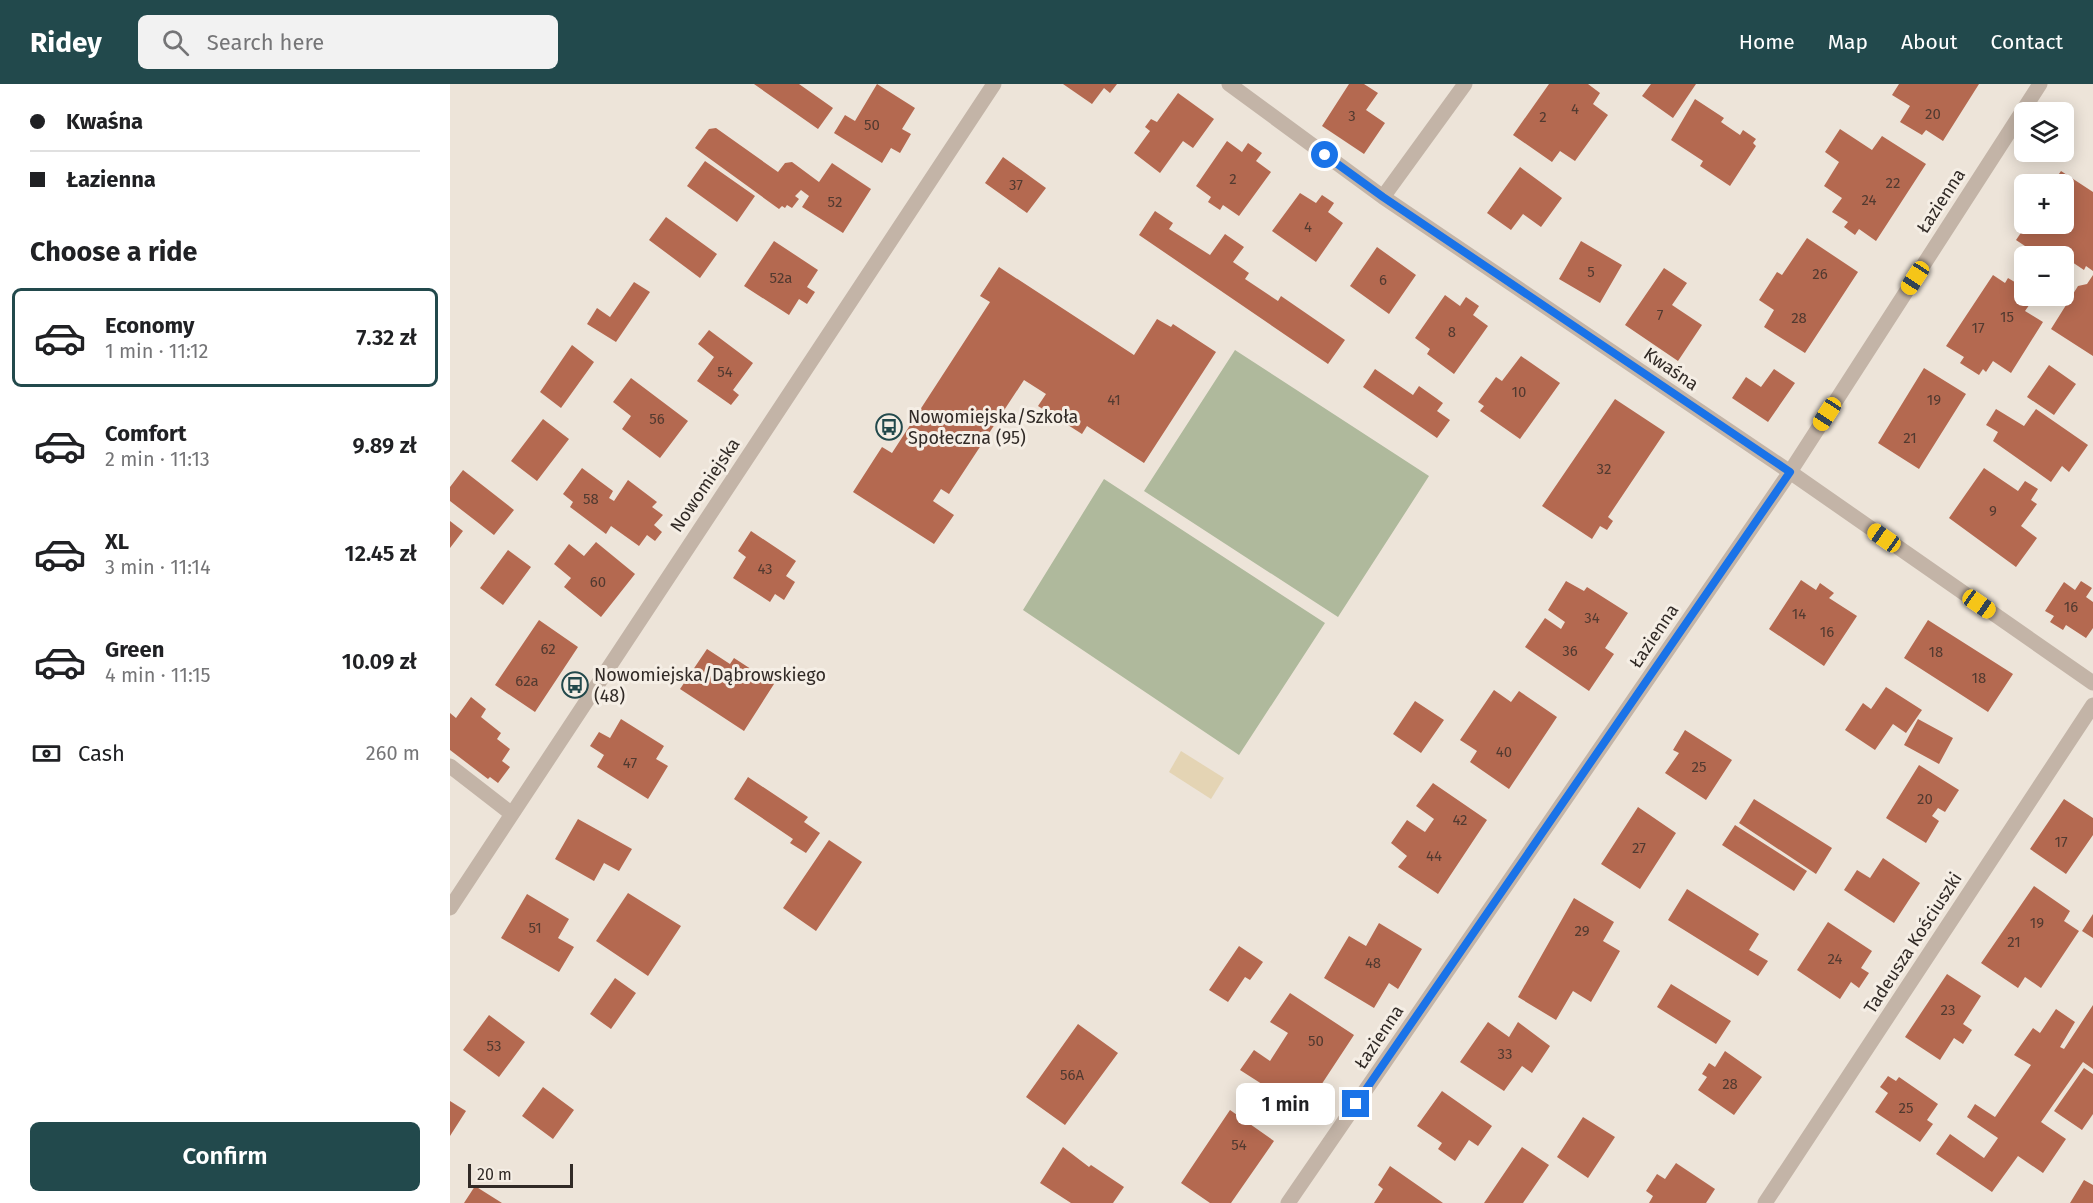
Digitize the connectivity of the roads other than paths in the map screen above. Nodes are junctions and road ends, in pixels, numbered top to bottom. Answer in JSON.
{"nodes":[{"id":1,"x":994,"y":84,"type":"edge"},
{"id":2,"x":1228,"y":84,"type":"edge"},
{"id":3,"x":1465,"y":84,"type":"edge"},
{"id":4,"x":2040,"y":84,"type":"edge"},
{"id":5,"x":1383,"y":197,"type":"junction"},
{"id":6,"x":1790,"y":472,"type":"junction"},
{"id":7,"x":2093,"y":683,"type":"edge"},
{"id":8,"x":2093,"y":705,"type":"edge"},
{"id":9,"x":450,"y":766,"type":"edge"},
{"id":10,"x":512,"y":814,"type":"junction"},
{"id":11,"x":450,"y":908,"type":"edge"},
{"id":12,"x":1288,"y":1203,"type":"edge"},
{"id":13,"x":1765,"y":1203,"type":"edge"}],
"edges":[{"from":1,"to":10,"type":"street","name":"Nowomiejska"},
{"from":2,"to":5,"type":"street","name":"Kwaśna"},
{"from":3,"to":5,"type":"street"},
{"from":4,"to":6,"type":"street","name":"Łazienna"},
{"from":5,"to":6,"type":"street","name":"Kwaśna"},
{"from":6,"to":7,"type":"street","name":"Kwaśna"},
{"from":6,"to":12,"type":"street","name":"Łazienna"},
{"from":8,"to":13,"type":"street","name":"Tadeusza Kościuszki"},
{"from":9,"to":10,"type":"street"},
{"from":10,"to":11,"type":"street","name":"Nowomiejska"}]}
